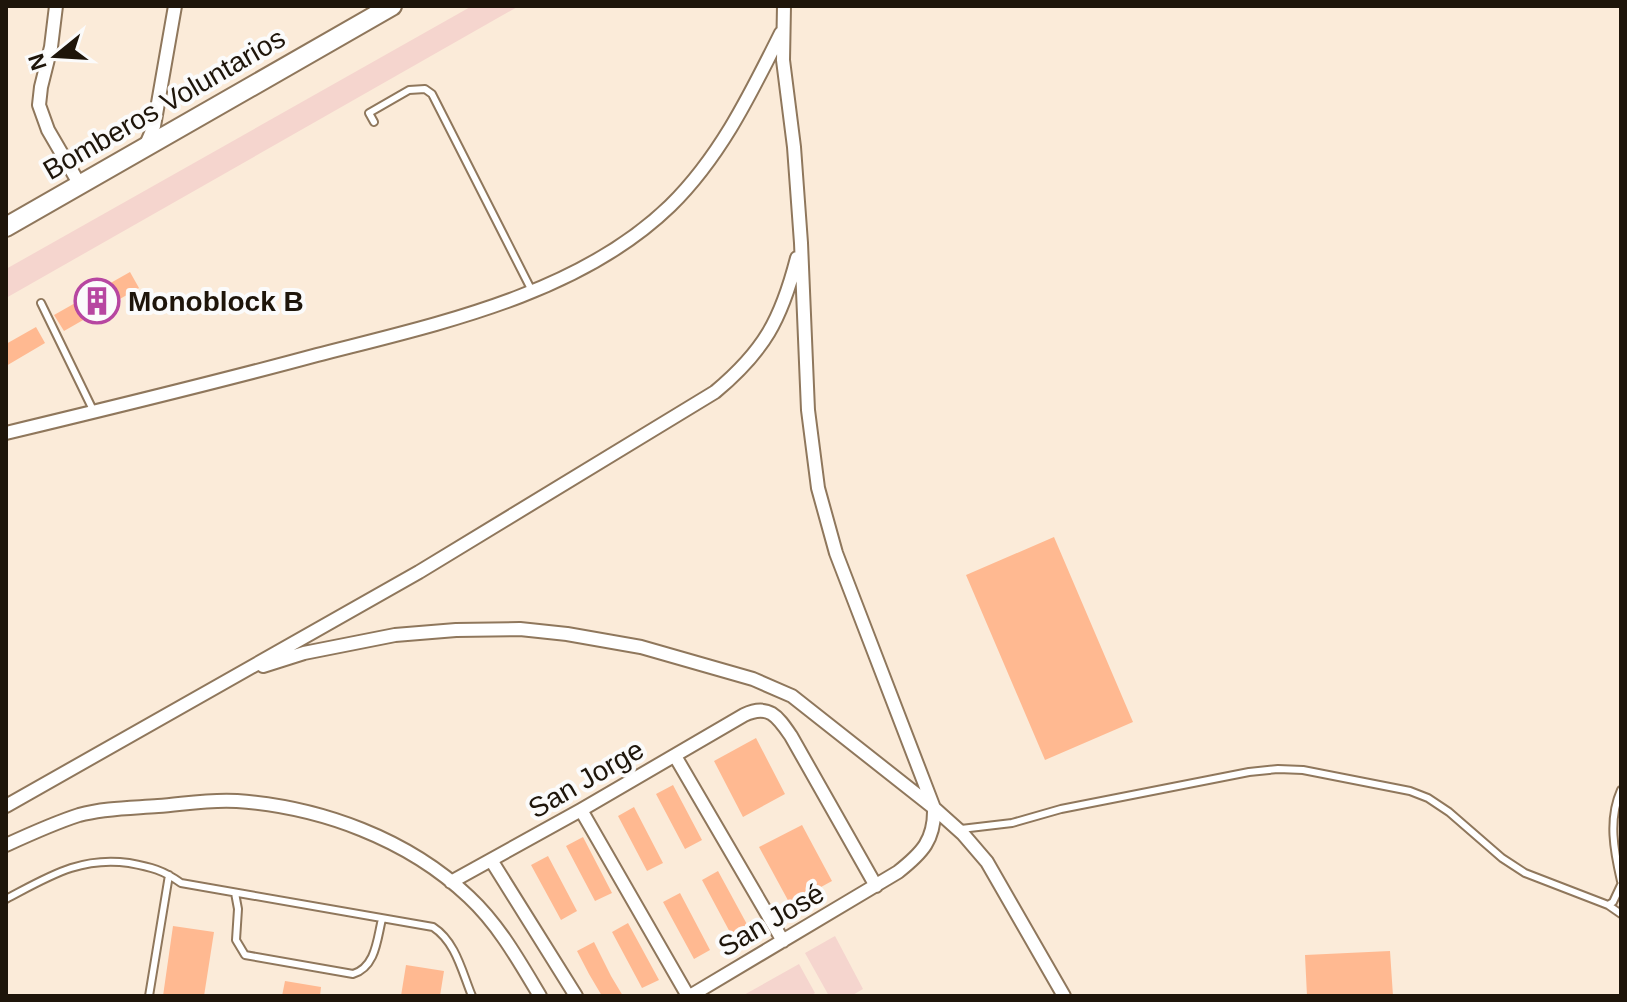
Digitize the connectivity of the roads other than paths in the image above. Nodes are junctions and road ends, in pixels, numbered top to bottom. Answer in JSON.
{"nodes":[{"id":1,"x":56,"y":6,"type":"edge"},
{"id":2,"x":175,"y":6,"type":"edge"},
{"id":3,"x":392,"y":6,"type":"edge"},
{"id":4,"x":784,"y":6,"type":"edge"},
{"id":5,"x":782,"y":30,"type":"junction"},
{"id":6,"x":374,"y":122,"type":"dead end"},
{"id":7,"x":144,"y":148,"type":"junction"},
{"id":8,"x":80,"y":185,"type":"junction"},
{"id":9,"x":6,"y":227,"type":"edge"},
{"id":10,"x":801,"y":243,"type":"junction"},
{"id":11,"x":532,"y":291,"type":"junction"},
{"id":12,"x":41,"y":303,"type":"dead end"},
{"id":13,"x":94,"y":412,"type":"junction"},
{"id":14,"x":6,"y":433,"type":"edge"},
{"id":15,"x":237,"y":674,"type":"junction"},
{"id":16,"x":675,"y":756,"type":"junction"},
{"id":17,"x":1621,"y":790,"type":"edge"},
{"id":18,"x":6,"y":806,"type":"edge"},
{"id":19,"x":934,"y":808,"type":"junction"},
{"id":20,"x":581,"y":810,"type":"junction"},
{"id":21,"x":958,"y":830,"type":"junction"},
{"id":22,"x":6,"y":845,"type":"edge"},
{"id":23,"x":491,"y":860,"type":"junction"},
{"id":24,"x":169,"y":875,"type":"junction"},
{"id":25,"x":451,"y":882,"type":"junction"},
{"id":26,"x":1621,"y":883,"type":"edge"},
{"id":27,"x":876,"y":886,"type":"junction"},
{"id":28,"x":235,"y":893,"type":"junction"},
{"id":29,"x":6,"y":899,"type":"edge"},
{"id":30,"x":1621,"y":904,"type":"edge"},
{"id":31,"x":1608,"y":905,"type":"junction"},
{"id":32,"x":1621,"y":914,"type":"edge"},
{"id":33,"x":382,"y":919,"type":"junction"},
{"id":34,"x":783,"y":941,"type":"junction"},
{"id":35,"x":149,"y":996,"type":"edge"},
{"id":36,"x":472,"y":996,"type":"edge"},
{"id":37,"x":540,"y":996,"type":"edge"},
{"id":38,"x":576,"y":996,"type":"edge"},
{"id":39,"x":689,"y":996,"type":"edge"},
{"id":40,"x":1064,"y":996,"type":"edge"}],
"edges":[{"from":1,"to":8,"type":"street"},
{"from":2,"to":7,"type":"street"},
{"from":3,"to":7,"type":"main road","name":"Bomberos Voluntarios"},
{"from":4,"to":5,"type":"street"},
{"from":5,"to":10,"type":"street"},
{"from":5,"to":11,"type":"street"},
{"from":6,"to":11,"type":"lane"},
{"from":7,"to":8,"type":"main road","name":"Bomberos Voluntarios"},
{"from":8,"to":9,"type":"main road","name":"Bomberos Voluntarios"},
{"from":10,"to":15,"type":"street"},
{"from":10,"to":19,"type":"street"},
{"from":11,"to":13,"type":"street"},
{"from":12,"to":13,"type":"lane"},
{"from":13,"to":14,"type":"street"},
{"from":15,"to":18,"type":"street"},
{"from":15,"to":19,"type":"street"},
{"from":16,"to":20,"type":"street","name":"San Jorge"},
{"from":16,"to":27,"type":"street","name":"San Jorge"},
{"from":16,"to":34,"type":"street"},
{"from":17,"to":26,"type":"lane"},
{"from":19,"to":21,"type":"street"},
{"from":19,"to":27,"type":"street","name":"San José"},
{"from":20,"to":23,"type":"street","name":"San Jorge"},
{"from":20,"to":39,"type":"street"},
{"from":21,"to":31,"type":"lane"},
{"from":21,"to":40,"type":"street"},
{"from":22,"to":25,"type":"street"},
{"from":23,"to":25,"type":"street","name":"San Jorge"},
{"from":23,"to":38,"type":"street"},
{"from":24,"to":28,"type":"lane"},
{"from":24,"to":29,"type":"lane"},
{"from":24,"to":35,"type":"lane"},
{"from":25,"to":37,"type":"street"},
{"from":26,"to":31,"type":"lane"},
{"from":27,"to":34,"type":"street","name":"San José"},
{"from":28,"to":33,"type":"lane"},
{"from":28,"to":33,"type":"lane"},
{"from":30,"to":31,"type":"lane"},
{"from":31,"to":32,"type":"lane"},
{"from":33,"to":36,"type":"lane"},
{"from":34,"to":39,"type":"street","name":"San José"}]}
